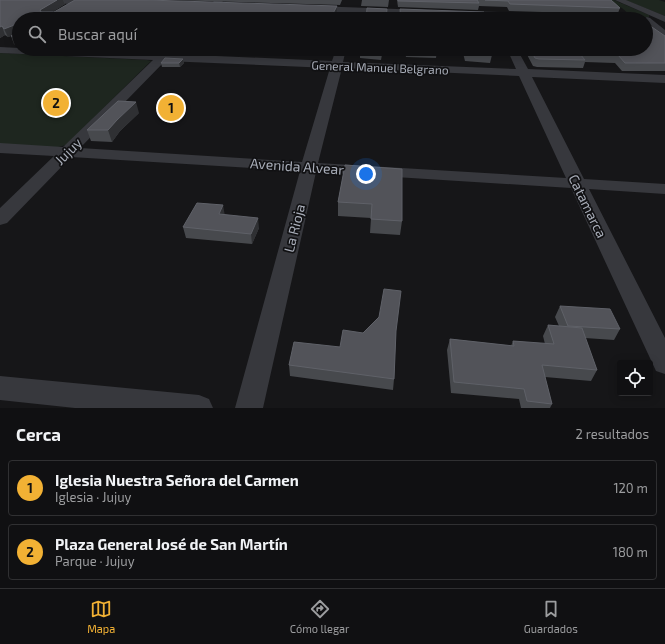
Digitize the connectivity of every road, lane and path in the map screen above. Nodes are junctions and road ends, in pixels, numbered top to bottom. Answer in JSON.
{"nodes":[{"id":1,"x":46,"y":0,"type":"edge"},
{"id":2,"x":82,"y":0,"type":"edge"},
{"id":3,"x":354,"y":0,"type":"edge"},
{"id":4,"x":619,"y":0,"type":"edge"},
{"id":5,"x":104,"y":2,"type":"edge"},
{"id":6,"x":217,"y":3,"type":"edge"},
{"id":7,"x":199,"y":5,"type":"edge"},
{"id":8,"x":490,"y":5,"type":"edge"},
{"id":9,"x":230,"y":6,"type":"edge"},
{"id":10,"x":306,"y":9,"type":"edge"},
{"id":11,"x":62,"y":12,"type":"edge"},
{"id":12,"x":208,"y":12,"type":"edge"},
{"id":13,"x":328,"y":12,"type":"edge"},
{"id":14,"x":351,"y":12,"type":"edge"},
{"id":15,"x":494,"y":12,"type":"edge"},
{"id":16,"x":647,"y":12,"type":"edge"},
{"id":17,"x":653,"y":14,"type":"edge"},
{"id":18,"x":664,"y":19,"type":"edge"},
{"id":19,"x":653,"y":20,"type":"edge"},
{"id":20,"x":653,"y":26,"type":"edge"},
{"id":21,"x":665,"y":35,"type":"edge"},
{"id":22,"x":12,"y":41,"type":"edge"},
{"id":23,"x":0,"y":47,"type":"edge"},
{"id":24,"x":0,"y":50,"type":"edge"},
{"id":25,"x":12,"y":50,"type":"edge"},
{"id":26,"x":163,"y":56,"type":"edge"},
{"id":27,"x":209,"y":56,"type":"edge"},
{"id":28,"x":340,"y":56,"type":"edge"},
{"id":29,"x":515,"y":56,"type":"edge"},
{"id":30,"x":337,"y":65,"type":"junction"},
{"id":31,"x":523,"y":73,"type":"junction"},
{"id":32,"x":665,"y":79,"type":"edge"},
{"id":33,"x":0,"y":148,"type":"edge"},
{"id":34,"x":67,"y":152,"type":"junction"},
{"id":35,"x":309,"y":167,"type":"junction"},
{"id":36,"x":576,"y":183,"type":"junction"},
{"id":37,"x":665,"y":189,"type":"edge"},
{"id":38,"x":0,"y":219,"type":"edge"},
{"id":39,"x":665,"y":363,"type":"edge"},
{"id":40,"x":0,"y":388,"type":"edge"},
{"id":41,"x":199,"y":408,"type":"edge"},
{"id":42,"x":249,"y":408,"type":"edge"}],
"edges":[{"from":1,"to":2,"type":"street"},
{"from":2,"to":5,"type":"street"},
{"from":2,"to":11,"type":"street"},
{"from":3,"to":14,"type":"street"},
{"from":4,"to":16,"type":"street"},
{"from":6,"to":7,"type":"street"},
{"from":6,"to":9,"type":"street"},
{"from":6,"to":12,"type":"street"},
{"from":8,"to":15,"type":"street"},
{"from":10,"to":13,"type":"street"},
{"from":17,"to":18,"type":"street"},
{"from":18,"to":19,"type":"street"},
{"from":20,"to":21,"type":"street"},
{"from":22,"to":23,"type":"street"},
{"from":24,"to":25,"type":"street","name":"General Manuel Belgrano"},
{"from":26,"to":34,"type":"street","name":"Jujuy"},
{"from":27,"to":30,"type":"street","name":"General Manuel Belgrano"},
{"from":28,"to":30,"type":"street","name":"La Rioja"},
{"from":29,"to":31,"type":"street","name":"Catamarca"},
{"from":30,"to":31,"type":"street","name":"General Manuel Belgrano"},
{"from":30,"to":35,"type":"street","name":"La Rioja"},
{"from":31,"to":32,"type":"street","name":"General Manuel Belgrano"},
{"from":31,"to":36,"type":"street","name":"Catamarca"},
{"from":33,"to":34,"type":"street","name":"Avenida Alvear"},
{"from":34,"to":35,"type":"street","name":"Avenida Alvear"},
{"from":34,"to":38,"type":"street","name":"Jujuy"},
{"from":35,"to":36,"type":"street","name":"Avenida Alvear"},
{"from":35,"to":42,"type":"street","name":"La Rioja"},
{"from":36,"to":37,"type":"street","name":"Avenida Alvear"},
{"from":36,"to":39,"type":"street","name":"Catamarca"},
{"from":40,"to":41,"type":"street"}]}
